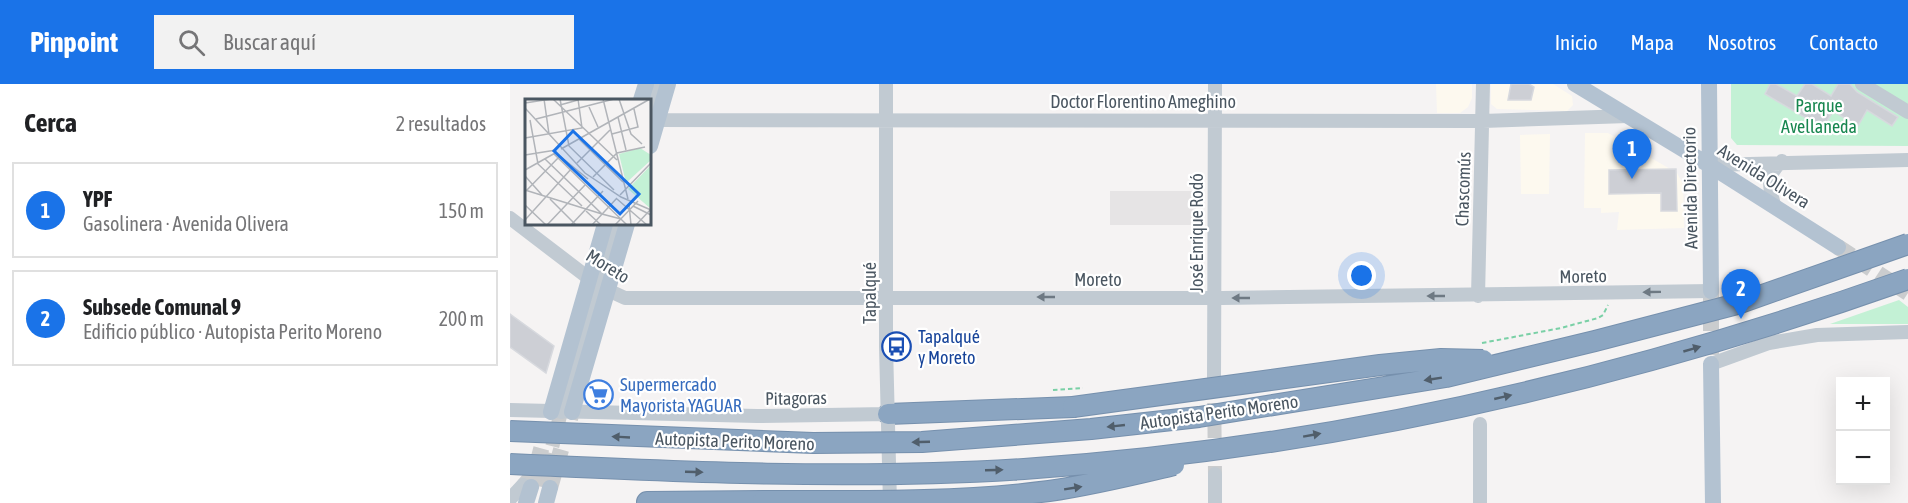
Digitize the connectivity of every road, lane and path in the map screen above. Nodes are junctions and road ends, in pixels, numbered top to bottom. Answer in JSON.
{"nodes":[{"id":1,"x":646,"y":84,"type":"edge"},
{"id":2,"x":658,"y":84,"type":"edge"},
{"id":3,"x":668,"y":84,"type":"edge"},
{"id":4,"x":886,"y":84,"type":"edge"},
{"id":5,"x":1215,"y":84,"type":"edge"},
{"id":6,"x":1483,"y":84,"type":"edge"},
{"id":7,"x":1575,"y":84,"type":"edge"},
{"id":8,"x":1709,"y":84,"type":"edge"},
{"id":9,"x":1862,"y":84,"type":"edge"},
{"id":10,"x":641,"y":99,"type":"edge"},
{"id":11,"x":1908,"y":111,"type":"edge"},
{"id":12,"x":653,"y":116,"type":"edge"},
{"id":13,"x":1628,"y":116,"type":"junction"},
{"id":14,"x":1214,"y":118,"type":"junction"},
{"id":15,"x":885,"y":119,"type":"junction"},
{"id":16,"x":1483,"y":121,"type":"junction"},
{"id":17,"x":651,"y":136,"type":"edge"},
{"id":18,"x":1908,"y":160,"type":"edge"},
{"id":19,"x":1782,"y":161,"type":"junction"},
{"id":20,"x":1709,"y":165,"type":"junction"},
{"id":21,"x":1774,"y":205,"type":"junction"},
{"id":22,"x":510,"y":218,"type":"edge"},
{"id":23,"x":605,"y":225,"type":"edge"},
{"id":24,"x":617,"y":225,"type":"edge"},
{"id":25,"x":627,"y":225,"type":"edge"},
{"id":26,"x":1908,"y":244,"type":"edge"},
{"id":27,"x":1838,"y":247,"type":"tunnel mouth"},
{"id":28,"x":1908,"y":279,"type":"edge"},
{"id":29,"x":598,"y":284,"type":"junction"},
{"id":30,"x":1711,"y":291,"type":"joint"},
{"id":31,"x":1609,"y":293,"type":"junction"},
{"id":32,"x":888,"y":296,"type":"junction"},
{"id":33,"x":1478,"y":296,"type":"junction"},
{"id":34,"x":1214,"y":298,"type":"junction"},
{"id":35,"x":1908,"y":332,"type":"edge"},
{"id":36,"x":1477,"y":344,"type":"dead end"},
{"id":37,"x":1510,"y":360,"type":"junction"},
{"id":38,"x":1711,"y":364,"type":"joint"},
{"id":39,"x":1214,"y":382,"type":"tunnel mouth"},
{"id":40,"x":510,"y":410,"type":"edge"},
{"id":41,"x":561,"y":412,"type":"junction"},
{"id":42,"x":888,"y":414,"type":"junction"},
{"id":43,"x":1480,"y":424,"type":"dead end"},
{"id":44,"x":510,"y":431,"type":"edge"},
{"id":45,"x":1255,"y":445,"type":"junction"},
{"id":46,"x":510,"y":464,"type":"edge"},
{"id":47,"x":1215,"y":474,"type":"tunnel mouth"},
{"id":48,"x":536,"y":492,"type":"edge"},
{"id":49,"x":510,"y":499,"type":"edge"},
{"id":50,"x":646,"y":502,"type":"edge"},
{"id":51,"x":537,"y":503,"type":"edge"},
{"id":52,"x":890,"y":503,"type":"edge"},
{"id":53,"x":1215,"y":503,"type":"edge"},
{"id":54,"x":1480,"y":503,"type":"edge"},
{"id":55,"x":1713,"y":503,"type":"edge"}],
"edges":[{"from":1,"to":10,"type":"main road"},
{"from":2,"to":12,"type":"street"},
{"from":3,"to":12,"type":"main road"},
{"from":4,"to":15,"type":"street","name":"Tapalqué"},
{"from":5,"to":14,"type":"street","name":"José Enrique Rodó"},
{"from":6,"to":16,"type":"street","name":"Chascomús"},
{"from":7,"to":13,"type":"main road","name":"Avenida Olivera"},
{"from":8,"to":20,"type":"main road","name":"Avenida Directorio"},
{"from":9,"to":11,"type":"street"},
{"from":12,"to":15,"type":"street","name":"Doctor Florentino Ameghino"},
{"from":12,"to":17,"type":"main road"},
{"from":13,"to":16,"type":"street","name":"Doctor Florentino Ameghino"},
{"from":13,"to":20,"type":"main road","name":"Avenida Olivera"},
{"from":14,"to":15,"type":"street","name":"Doctor Florentino Ameghino"},
{"from":14,"to":16,"type":"street","name":"Doctor Florentino Ameghino"},
{"from":14,"to":34,"type":"street","name":"José Enrique Rodó"},
{"from":15,"to":32,"type":"street","name":"Tapalqué"},
{"from":16,"to":33,"type":"street","name":"Chascomús"},
{"from":18,"to":19,"type":"street"},
{"from":19,"to":20,"type":"street"},
{"from":19,"to":21,"type":"street"},
{"from":20,"to":21,"type":"main road","name":"Avenida Olivera"},
{"from":20,"to":30,"type":"main road","name":"Avenida Directorio"},
{"from":21,"to":27,"type":"main road","name":"Avenida Olivera"},
{"from":22,"to":29,"type":"street","name":"Moreto"},
{"from":23,"to":29,"type":"main road"},
{"from":24,"to":29,"type":"street"},
{"from":25,"to":29,"type":"main road"},
{"from":26,"to":37,"type":"highway","name":"Autopista Perito Moreno","bridge":true},
{"from":45,"to":28,"type":"highway","name":"Autopista Perito Moreno","one_way":true,"bridge":true},
{"from":29,"to":32,"type":"street","name":"Moreto"},
{"from":29,"to":41,"type":"main road"},
{"from":30,"to":31,"type":"street","name":"Moreto","one_way":true},
{"from":31,"to":33,"type":"street","name":"Moreto"},
{"from":31,"to":36,"type":"path"},
{"from":34,"to":32,"type":"street","name":"Moreto","one_way":true},
{"from":32,"to":42,"type":"street","name":"Tapalqué"},
{"from":33,"to":34,"type":"street","name":"Moreto","one_way":true},
{"from":34,"to":39,"type":"street","name":"José Enrique Rodó"},
{"from":35,"to":38,"type":"street"},
{"from":37,"to":42,"type":"highway","bridge":true},
{"from":37,"to":44,"type":"highway","name":"Autopista Perito Moreno","one_way":true,"bridge":true},
{"from":38,"to":55,"type":"main road"},
{"from":40,"to":41,"type":"street","name":"Pitagoras"},
{"from":41,"to":42,"type":"street","name":"Pitagoras"},
{"from":42,"to":52,"type":"street","name":"Tapalqué"},
{"from":43,"to":54,"type":"street"},
{"from":46,"to":45,"type":"highway","name":"Autopista Perito Moreno","one_way":true,"bridge":true},
{"from":50,"to":45,"type":"highway","one_way":true,"bridge":true},
{"from":47,"to":53,"type":"street"},
{"from":48,"to":49,"type":"street"},
{"from":48,"to":51,"type":"street"}]}
